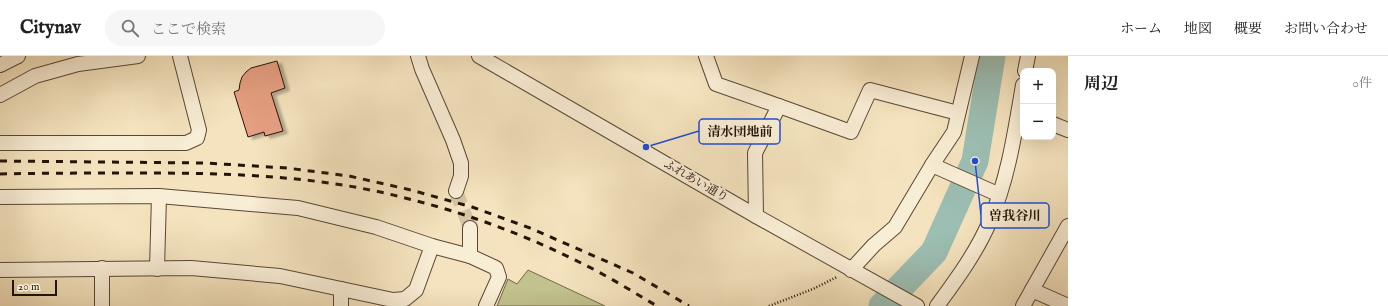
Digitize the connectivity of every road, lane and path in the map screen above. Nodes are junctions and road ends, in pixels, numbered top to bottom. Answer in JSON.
{"nodes":[{"id":1,"x":18,"y":56,"type":"edge"},
{"id":2,"x":138,"y":56,"type":"edge"},
{"id":3,"x":180,"y":56,"type":"edge"},
{"id":4,"x":418,"y":56,"type":"edge"},
{"id":5,"x":479,"y":56,"type":"edge"},
{"id":6,"x":706,"y":56,"type":"edge"},
{"id":7,"x":972,"y":56,"type":"edge"},
{"id":8,"x":1028,"y":56,"type":"edge"},
{"id":9,"x":0,"y":65,"type":"edge"},
{"id":10,"x":1026,"y":68,"type":"edge"},
{"id":11,"x":0,"y":95,"type":"edge"},
{"id":12,"x":779,"y":106,"type":"junction"},
{"id":13,"x":958,"y":113,"type":"junction"},
{"id":14,"x":1020,"y":116,"type":"edge"},
{"id":15,"x":1056,"y":125,"type":"edge"},
{"id":16,"x":1068,"y":130,"type":"edge"},
{"id":17,"x":0,"y":143,"type":"edge"},
{"id":18,"x":932,"y":165,"type":"junction"},
{"id":19,"x":456,"y":191,"type":"tunnel mouth"},
{"id":20,"x":993,"y":192,"type":"dead end"},
{"id":21,"x":159,"y":196,"type":"junction"},
{"id":22,"x":0,"y":197,"type":"edge"},
{"id":23,"x":756,"y":216,"type":"junction"},
{"id":24,"x":1068,"y":226,"type":"edge"},
{"id":25,"x":470,"y":228,"type":"tunnel mouth"},
{"id":26,"x":432,"y":246,"type":"junction"},
{"id":27,"x":470,"y":256,"type":"junction"},
{"id":28,"x":102,"y":268,"type":"junction"},
{"id":29,"x":157,"y":269,"type":"junction"},
{"id":30,"x":0,"y":270,"type":"edge"},
{"id":31,"x":851,"y":270,"type":"junction"},
{"id":32,"x":341,"y":289,"type":"junction"},
{"id":33,"x":1032,"y":290,"type":"junction"},
{"id":34,"x":102,"y":306,"type":"edge"},
{"id":35,"x":341,"y":306,"type":"edge"},
{"id":36,"x":486,"y":306,"type":"edge"},
{"id":37,"x":769,"y":306,"type":"edge"},
{"id":38,"x":917,"y":306,"type":"edge"},
{"id":39,"x":938,"y":306,"type":"edge"},
{"id":40,"x":1023,"y":306,"type":"edge"},
{"id":41,"x":1068,"y":306,"type":"edge"}],
"edges":[{"from":1,"to":9,"type":"street"},
{"from":2,"to":11,"type":"street"},
{"from":3,"to":17,"type":"street"},
{"from":4,"to":19,"type":"street"},
{"from":5,"to":23,"type":"street","name":"ふれあい通り"},
{"from":6,"to":12,"type":"street"},
{"from":7,"to":13,"type":"street"},
{"from":8,"to":10,"type":"street"},
{"from":12,"to":13,"type":"street"},
{"from":12,"to":23,"type":"street"},
{"from":13,"to":18,"type":"street"},
{"from":14,"to":39,"type":"street"},
{"from":15,"to":16,"type":"street"},
{"from":18,"to":20,"type":"street"},
{"from":18,"to":31,"type":"street"},
{"from":21,"to":22,"type":"street"},
{"from":21,"to":26,"type":"street"},
{"from":21,"to":29,"type":"street"},
{"from":23,"to":31,"type":"street","name":"ふれあい通り"},
{"from":24,"to":33,"type":"street"},
{"from":25,"to":27,"type":"street"},
{"from":26,"to":27,"type":"street"},
{"from":26,"to":32,"type":"street"},
{"from":27,"to":36,"type":"street"},
{"from":28,"to":29,"type":"street"},
{"from":28,"to":30,"type":"street"},
{"from":28,"to":34,"type":"street"},
{"from":29,"to":32,"type":"street"},
{"from":31,"to":37,"type":"path"},
{"from":31,"to":38,"type":"street","name":"ふれあい通り"},
{"from":32,"to":35,"type":"street"},
{"from":33,"to":40,"type":"street"},
{"from":33,"to":41,"type":"street"}]}
